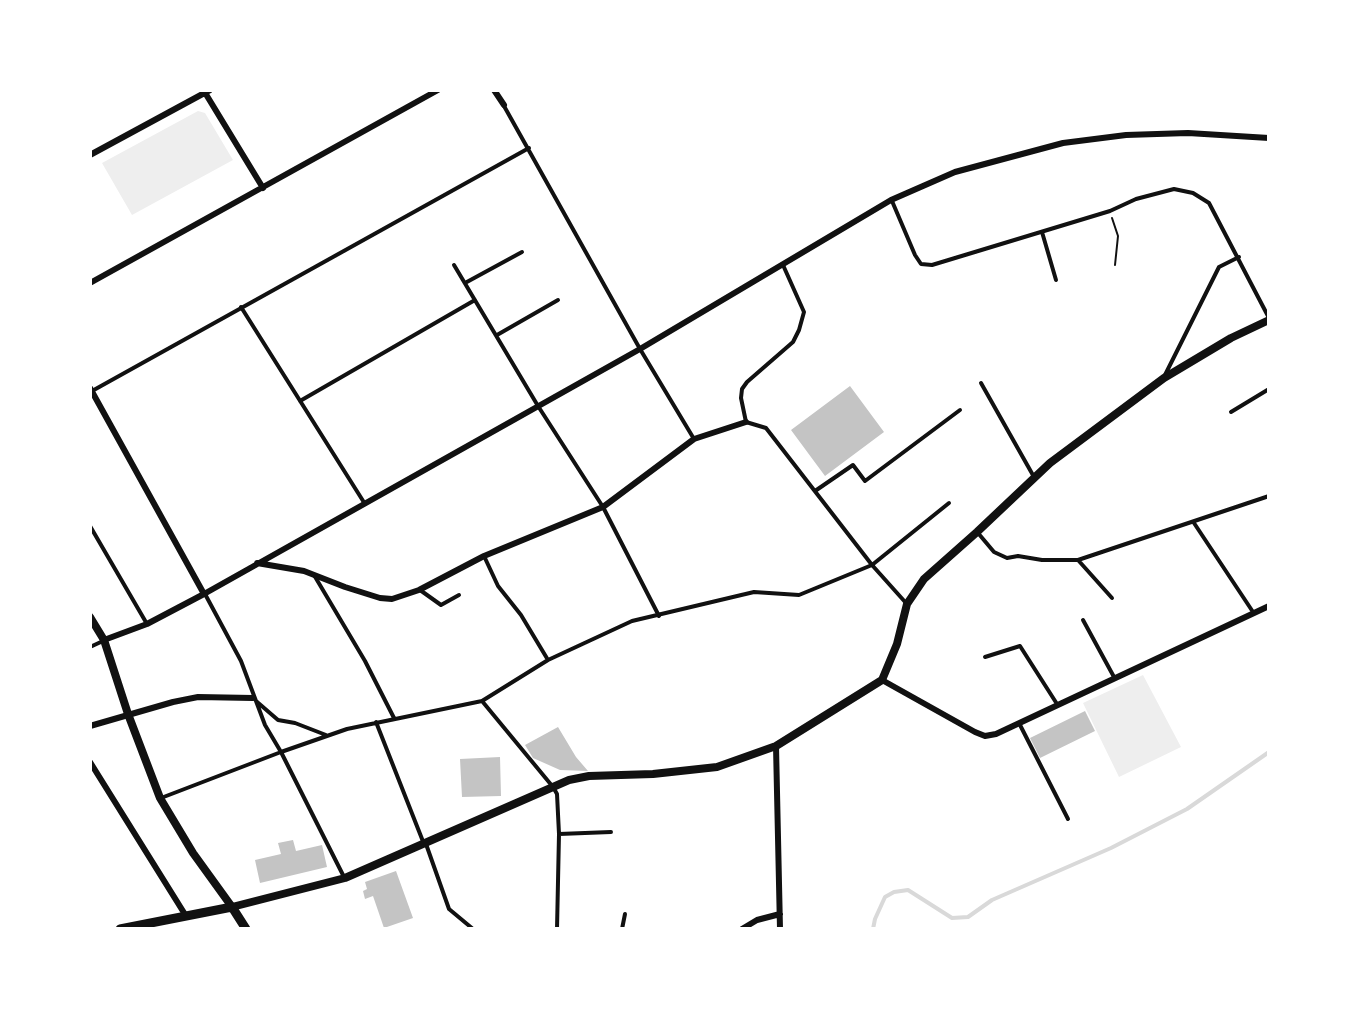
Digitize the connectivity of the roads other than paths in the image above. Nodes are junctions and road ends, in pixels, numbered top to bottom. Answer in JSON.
{"nodes":[{"id":1,"x":438,"y":90,"type":"edge"},
{"id":2,"x":494,"y":90,"type":"edge"},
{"id":3,"x":206,"y":91,"type":"edge"},
{"id":4,"x":504,"y":105,"type":"joint"},
{"id":5,"x":1269,"y":138,"type":"edge"},
{"id":6,"x":528,"y":148,"type":"junction"},
{"id":7,"x":90,"y":155,"type":"edge"},
{"id":8,"x":263,"y":188,"type":"junction"},
{"id":9,"x":891,"y":200,"type":"junction"},
{"id":10,"x":1042,"y":231,"type":"junction"},
{"id":11,"x":522,"y":252,"type":"dead end"},
{"id":12,"x":1239,"y":257,"type":"junction"},
{"id":13,"x":454,"y":265,"type":"dead end"},
{"id":14,"x":783,"y":265,"type":"junction"},
{"id":15,"x":1056,"y":280,"type":"dead end"},
{"id":16,"x":90,"y":283,"type":"edge"},
{"id":17,"x":465,"y":283,"type":"junction"},
{"id":18,"x":475,"y":300,"type":"junction"},
{"id":19,"x":558,"y":300,"type":"dead end"},
{"id":20,"x":241,"y":307,"type":"junction"},
{"id":21,"x":1269,"y":319,"type":"edge"},
{"id":22,"x":497,"y":335,"type":"junction"},
{"id":23,"x":640,"y":349,"type":"junction"},
{"id":24,"x":1164,"y":378,"type":"junction"},
{"id":25,"x":981,"y":383,"type":"dead end"},
{"id":26,"x":1269,"y":389,"type":"edge"},
{"id":27,"x":91,"y":390,"type":"edge"},
{"id":28,"x":300,"y":401,"type":"junction"},
{"id":29,"x":538,"y":406,"type":"junction"},
{"id":30,"x":960,"y":410,"type":"dead end"},
{"id":31,"x":1231,"y":412,"type":"dead end"},
{"id":32,"x":746,"y":422,"type":"junction"},
{"id":33,"x":694,"y":439,"type":"junction"},
{"id":34,"x":1034,"y":477,"type":"junction"},
{"id":35,"x":815,"y":491,"type":"junction"},
{"id":36,"x":1269,"y":496,"type":"edge"},
{"id":37,"x":949,"y":503,"type":"dead end"},
{"id":38,"x":365,"y":504,"type":"junction"},
{"id":39,"x":603,"y":507,"type":"junction"},
{"id":40,"x":1194,"y":523,"type":"junction"},
{"id":41,"x":90,"y":526,"type":"edge"},
{"id":42,"x":977,"y":532,"type":"junction"},
{"id":43,"x":484,"y":556,"type":"junction"},
{"id":44,"x":1078,"y":560,"type":"junction"},
{"id":45,"x":257,"y":562,"type":"junction"},
{"id":46,"x":872,"y":565,"type":"junction"},
{"id":47,"x":314,"y":575,"type":"junction"},
{"id":48,"x":419,"y":590,"type":"junction"},
{"id":49,"x":204,"y":594,"type":"junction"},
{"id":50,"x":459,"y":595,"type":"dead end"},
{"id":51,"x":1112,"y":598,"type":"dead end"},
{"id":52,"x":907,"y":604,"type":"junction"},
{"id":53,"x":1269,"y":606,"type":"edge"},
{"id":54,"x":1253,"y":612,"type":"junction"},
{"id":55,"x":90,"y":616,"type":"edge"},
{"id":56,"x":659,"y":616,"type":"junction"},
{"id":57,"x":1083,"y":620,"type":"dead end"},
{"id":58,"x":147,"y":624,"type":"junction"},
{"id":59,"x":104,"y":640,"type":"junction"},
{"id":60,"x":90,"y":646,"type":"edge"},
{"id":61,"x":985,"y":657,"type":"dead end"},
{"id":62,"x":548,"y":660,"type":"junction"},
{"id":63,"x":1114,"y":677,"type":"junction"},
{"id":64,"x":882,"y":680,"type":"junction"},
{"id":65,"x":253,"y":698,"type":"junction"},
{"id":66,"x":482,"y":700,"type":"junction"},
{"id":67,"x":1058,"y":704,"type":"junction"},
{"id":68,"x":128,"y":714,"type":"junction"},
{"id":69,"x":394,"y":718,"type":"junction"},
{"id":70,"x":376,"y":722,"type":"junction"},
{"id":71,"x":1019,"y":722,"type":"junction"},
{"id":72,"x":90,"y":726,"type":"edge"},
{"id":73,"x":326,"y":735,"type":"junction"},
{"id":74,"x":776,"y":746,"type":"junction"},
{"id":75,"x":281,"y":752,"type":"junction"},
{"id":76,"x":90,"y":762,"type":"edge"},
{"id":77,"x":553,"y":787,"type":"junction"},
{"id":78,"x":160,"y":798,"type":"junction"},
{"id":79,"x":1068,"y":819,"type":"dead end"},
{"id":80,"x":611,"y":832,"type":"dead end"},
{"id":81,"x":559,"y":834,"type":"junction"},
{"id":82,"x":425,"y":843,"type":"junction"},
{"id":83,"x":345,"y":878,"type":"junction"},
{"id":84,"x":232,"y":907,"type":"junction"},
{"id":85,"x":624,"y":914,"type":"dead end"},
{"id":86,"x":780,"y":914,"type":"junction"},
{"id":87,"x":186,"y":916,"type":"junction"},
{"id":88,"x":120,"y":929,"type":"edge"},
{"id":89,"x":246,"y":929,"type":"edge"},
{"id":90,"x":473,"y":929,"type":"edge"},
{"id":91,"x":557,"y":929,"type":"edge"},
{"id":92,"x":621,"y":929,"type":"edge"},
{"id":93,"x":742,"y":929,"type":"edge"},
{"id":94,"x":780,"y":929,"type":"edge"}],
"edges":[{"from":1,"to":8,"type":"street"},
{"from":2,"to":4,"type":"street"},
{"from":3,"to":7,"type":"street"},
{"from":3,"to":8,"type":"street"},
{"from":4,"to":6,"type":"lane"},
{"from":5,"to":9,"type":"street"},
{"from":6,"to":20,"type":"lane"},
{"from":6,"to":23,"type":"lane"},
{"from":8,"to":16,"type":"street"},
{"from":9,"to":10,"type":"lane"},
{"from":9,"to":14,"type":"street"},
{"from":10,"to":12,"type":"lane"},
{"from":10,"to":15,"type":"lane"},
{"from":11,"to":17,"type":"lane"},
{"from":12,"to":21,"type":"lane"},
{"from":12,"to":24,"type":"lane"},
{"from":13,"to":17,"type":"lane"},
{"from":14,"to":23,"type":"street"},
{"from":14,"to":32,"type":"lane"},
{"from":17,"to":18,"type":"lane"},
{"from":18,"to":22,"type":"lane"},
{"from":18,"to":28,"type":"lane"},
{"from":19,"to":22,"type":"lane"},
{"from":20,"to":27,"type":"lane"},
{"from":20,"to":28,"type":"lane"},
{"from":21,"to":24,"type":"street"},
{"from":22,"to":29,"type":"lane"},
{"from":23,"to":29,"type":"street"},
{"from":23,"to":33,"type":"lane"},
{"from":24,"to":34,"type":"street"},
{"from":25,"to":34,"type":"lane"},
{"from":26,"to":31,"type":"lane"},
{"from":27,"to":49,"type":"street"},
{"from":28,"to":38,"type":"lane"},
{"from":29,"to":38,"type":"street"},
{"from":29,"to":39,"type":"lane"},
{"from":30,"to":35,"type":"lane"},
{"from":32,"to":33,"type":"street"},
{"from":32,"to":35,"type":"lane"},
{"from":33,"to":39,"type":"street"},
{"from":34,"to":42,"type":"street"},
{"from":35,"to":46,"type":"lane"},
{"from":36,"to":40,"type":"lane"},
{"from":37,"to":46,"type":"lane"},
{"from":38,"to":45,"type":"street"},
{"from":39,"to":43,"type":"street"},
{"from":39,"to":56,"type":"lane"},
{"from":40,"to":44,"type":"lane"},
{"from":40,"to":54,"type":"lane"},
{"from":41,"to":58,"type":"lane"},
{"from":42,"to":44,"type":"lane"},
{"from":42,"to":52,"type":"street"},
{"from":43,"to":48,"type":"street"},
{"from":43,"to":62,"type":"lane"},
{"from":44,"to":51,"type":"lane"},
{"from":45,"to":47,"type":"street"},
{"from":45,"to":49,"type":"street"},
{"from":46,"to":52,"type":"lane"},
{"from":46,"to":56,"type":"lane"},
{"from":47,"to":48,"type":"street"},
{"from":47,"to":69,"type":"lane"},
{"from":48,"to":50,"type":"lane"},
{"from":49,"to":58,"type":"street"},
{"from":49,"to":65,"type":"lane"},
{"from":52,"to":64,"type":"street"},
{"from":53,"to":54,"type":"street"},
{"from":54,"to":63,"type":"street"},
{"from":55,"to":59,"type":"street"},
{"from":56,"to":62,"type":"lane"},
{"from":57,"to":63,"type":"lane"},
{"from":58,"to":59,"type":"street"},
{"from":59,"to":60,"type":"lane"},
{"from":59,"to":68,"type":"street"},
{"from":61,"to":67,"type":"lane"},
{"from":62,"to":66,"type":"lane"},
{"from":63,"to":67,"type":"street"},
{"from":64,"to":71,"type":"street"},
{"from":64,"to":74,"type":"street"},
{"from":65,"to":68,"type":"street"},
{"from":65,"to":73,"type":"lane"},
{"from":65,"to":75,"type":"lane"},
{"from":66,"to":69,"type":"lane"},
{"from":66,"to":77,"type":"lane"},
{"from":67,"to":71,"type":"street"},
{"from":68,"to":72,"type":"street"},
{"from":68,"to":78,"type":"street"},
{"from":69,"to":70,"type":"lane"},
{"from":70,"to":73,"type":"lane"},
{"from":70,"to":82,"type":"lane"},
{"from":71,"to":79,"type":"lane"},
{"from":73,"to":75,"type":"lane"},
{"from":74,"to":77,"type":"street"},
{"from":74,"to":86,"type":"street"},
{"from":75,"to":78,"type":"lane"},
{"from":75,"to":83,"type":"lane"},
{"from":76,"to":87,"type":"street"},
{"from":77,"to":81,"type":"lane"},
{"from":77,"to":82,"type":"street"},
{"from":78,"to":84,"type":"street"},
{"from":80,"to":81,"type":"lane"},
{"from":81,"to":91,"type":"lane"},
{"from":82,"to":83,"type":"street"},
{"from":82,"to":90,"type":"lane"},
{"from":83,"to":84,"type":"street"},
{"from":84,"to":87,"type":"main road"},
{"from":84,"to":89,"type":"main road"},
{"from":85,"to":92,"type":"lane"},
{"from":86,"to":93,"type":"street"},
{"from":86,"to":94,"type":"street"},
{"from":87,"to":88,"type":"main road"}]}
